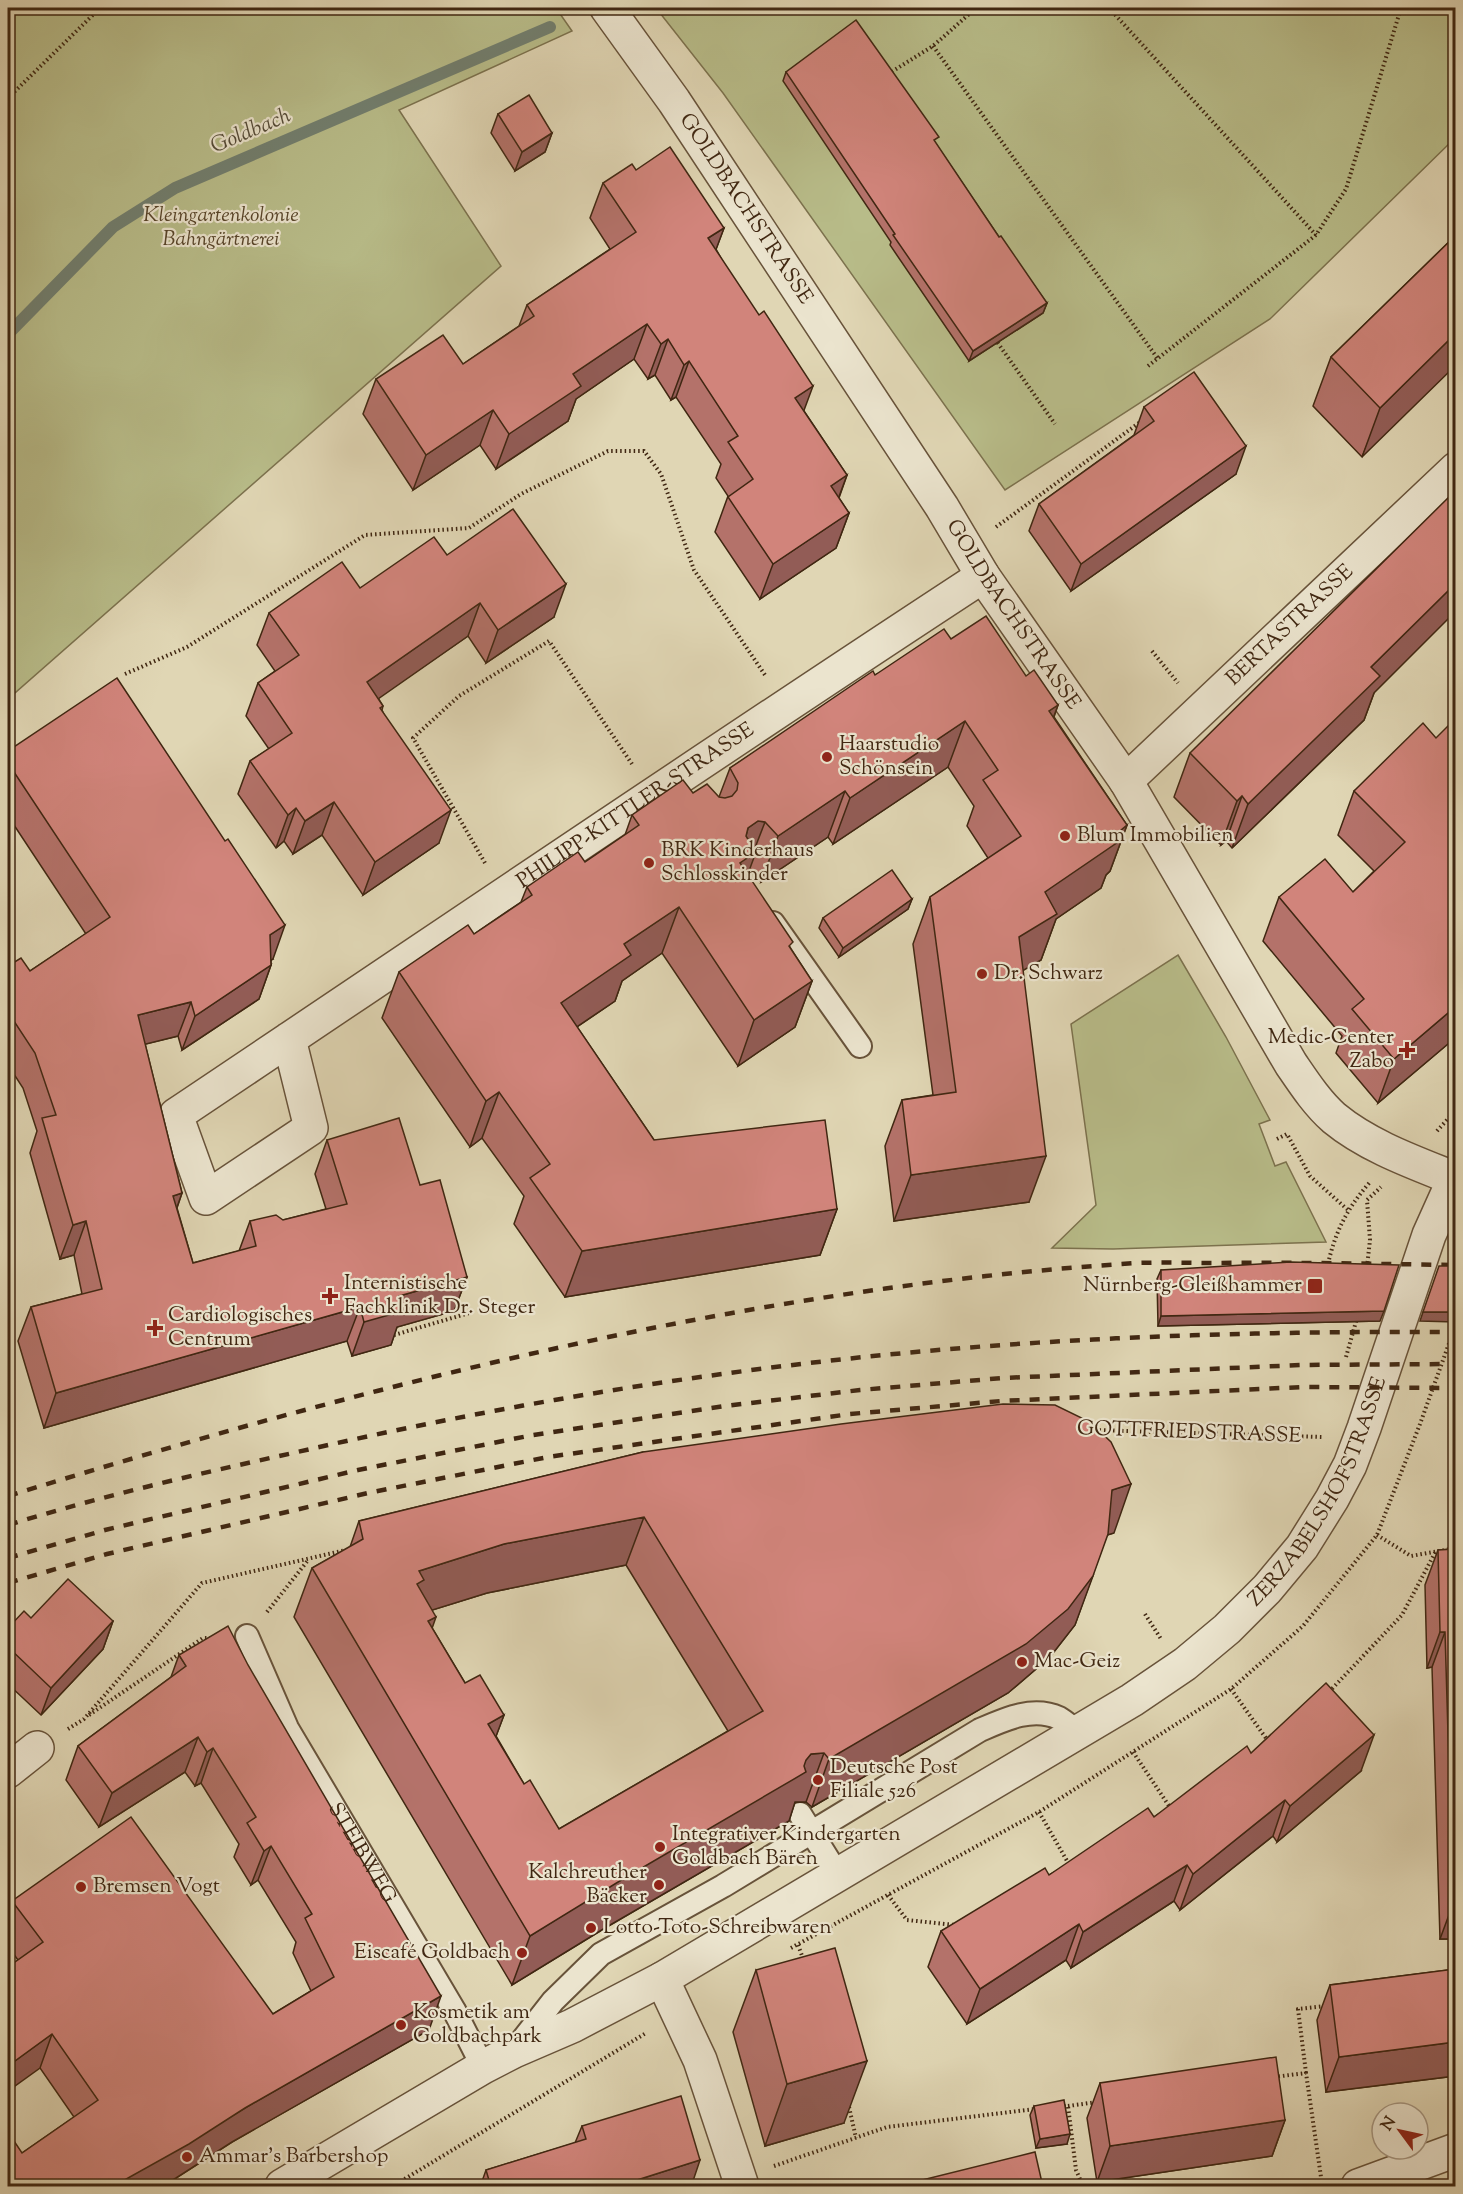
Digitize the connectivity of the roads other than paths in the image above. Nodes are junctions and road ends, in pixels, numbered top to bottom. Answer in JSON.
{"nodes":[{"id":1,"x":610,"y":13,"type":"edge"},
{"id":2,"x":1455,"y":469,"type":"edge"},
{"id":3,"x":983,"y":576,"type":"junction"},
{"id":4,"x":1126,"y":782,"type":"junction"},
{"id":5,"x":764,"y":909,"type":"edge"},
{"id":6,"x":289,"y":1039,"type":"junction"},
{"id":7,"x":860,"y":1046,"type":"dead end"},
{"id":8,"x":1454,"y":1177,"type":"edge"},
{"id":9,"x":247,"y":1636,"type":"road end"},
{"id":10,"x":1079,"y":1733,"type":"junction"},
{"id":11,"x":37,"y":1748,"type":"road end"},
{"id":12,"x":8,"y":1771,"type":"edge"},
{"id":13,"x":806,"y":1823,"type":"junction"},
{"id":14,"x":838,"y":1875,"type":"junction"},
{"id":15,"x":662,"y":1979,"type":"junction"},
{"id":16,"x":514,"y":2051,"type":"junction"},
{"id":17,"x":483,"y":2067,"type":"junction"},
{"id":18,"x":1455,"y":2150,"type":"edge"},
{"id":19,"x":740,"y":2182,"type":"edge"},
{"id":20,"x":282,"y":2187,"type":"edge"},
{"id":21,"x":1358,"y":2187,"type":"edge"}],
"edges":[{"from":1,"to":3,"type":"street","name":"GOLDBACHSTRASSE"},
{"from":2,"to":4,"type":"street","name":"BERTASTRASSE"},
{"from":3,"to":4,"type":"street","name":"GOLDBACHSTRASSE"},
{"from":3,"to":6,"type":"street","name":"PHILIPP-KITTLER-STRASSE"},
{"from":4,"to":8,"type":"street","name":"GOLDBACHSTRASSE"},
{"from":5,"to":7,"type":"lane"},
{"from":6,"to":6,"type":"street","name":"PHILIPP-KITTLER-STRASSE"},
{"from":8,"to":10,"type":"street","name":"ZERZABELSHOFSTRASSE"},
{"from":9,"to":17,"type":"lane","name":"STEIBWEG"},
{"from":10,"to":13,"type":"lane","name":"ZERZABELSHOFSTRASSE"},
{"from":10,"to":14,"type":"street","name":"ZERZABELSHOFSTRASSE"},
{"from":11,"to":12,"type":"street"},
{"from":13,"to":14,"type":"lane"},
{"from":13,"to":16,"type":"lane","name":"ZERZABELSHOFSTRASSE"},
{"from":14,"to":15,"type":"street","name":"ZERZABELSHOFSTRASSE"},
{"from":15,"to":16,"type":"street","name":"ZERZABELSHOFSTRASSE"},
{"from":15,"to":19,"type":"street"},
{"from":16,"to":17,"type":"street","name":"ZERZABELSHOFSTRASSE"},
{"from":17,"to":20,"type":"street","name":"ZERZABELSHOFSTRASSE"},
{"from":18,"to":21,"type":"street"}]}
